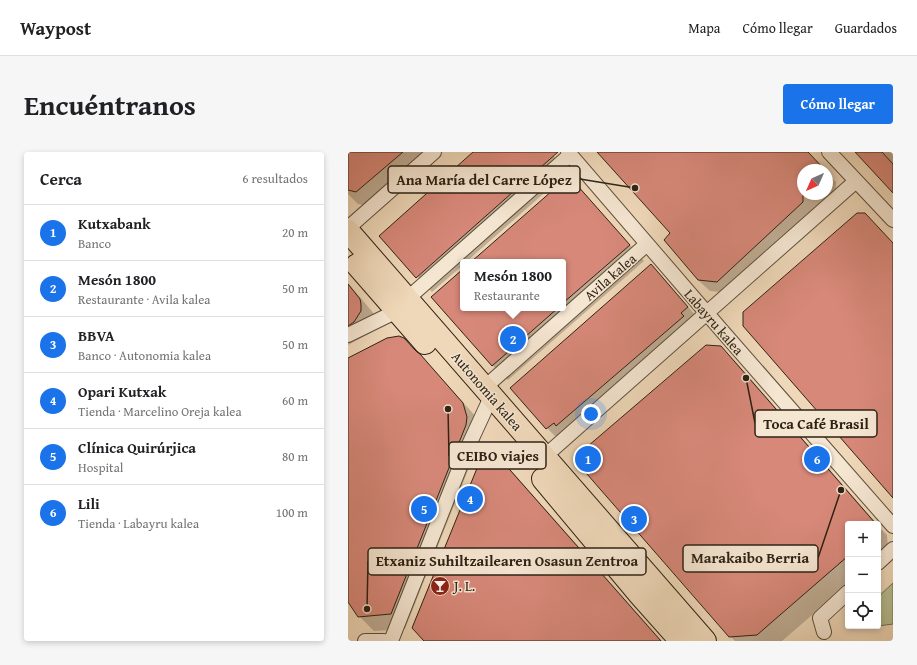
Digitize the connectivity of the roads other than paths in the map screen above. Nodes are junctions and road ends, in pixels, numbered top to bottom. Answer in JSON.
{"nodes":[{"id":1,"x":434,"y":152,"type":"edge"},
{"id":2,"x":829,"y":152,"type":"edge"},
{"id":3,"x":569,"y":153,"type":"edge"},
{"id":4,"x":856,"y":181,"type":"junction"},
{"id":5,"x":893,"y":220,"type":"edge"},
{"id":6,"x":348,"y":228,"type":"edge"},
{"id":7,"x":348,"y":231,"type":"edge"},
{"id":8,"x":647,"y":244,"type":"junction"},
{"id":9,"x":348,"y":254,"type":"edge"},
{"id":10,"x":402,"y":305,"type":"junction"},
{"id":11,"x":707,"y":312,"type":"junction"},
{"id":12,"x":348,"y":335,"type":"edge"},
{"id":13,"x":486,"y":398,"type":"junction"},
{"id":14,"x":544,"y":457,"type":"junction"},
{"id":15,"x":893,"y":526,"type":"edge"},
{"id":16,"x":893,"y":549,"type":"edge"},
{"id":17,"x":881,"y":560,"type":"edge"},
{"id":18,"x":847,"y":593,"type":"edge"},
{"id":19,"x":824,"y":632,"type":"dead end"},
{"id":20,"x":365,"y":641,"type":"edge"},
{"id":21,"x":384,"y":641,"type":"edge"},
{"id":22,"x":391,"y":641,"type":"edge"},
{"id":23,"x":681,"y":641,"type":"edge"},
{"id":24,"x":705,"y":641,"type":"edge"}],
"edges":[{"from":1,"to":6,"type":"street"},
{"from":2,"to":4,"type":"street"},
{"from":3,"to":8,"type":"street","name":"Labayru kalea"},
{"from":3,"to":10,"type":"street"},
{"from":4,"to":5,"type":"street"},
{"from":4,"to":11,"type":"street"},
{"from":7,"to":10,"type":"main road","name":"Autonomia kalea"},
{"from":8,"to":11,"type":"street","name":"Labayru kalea"},
{"from":8,"to":13,"type":"street","name":"Avila kalea"},
{"from":9,"to":10,"type":"main road","name":"Autonomia kalea"},
{"from":10,"to":12,"type":"street"},
{"from":10,"to":13,"type":"main road","name":"Autonomia kalea"},
{"from":11,"to":14,"type":"street"},
{"from":11,"to":15,"type":"street","name":"Labayru kalea"},
{"from":13,"to":14,"type":"main road","name":"Autonomia kalea"},
{"from":13,"to":22,"type":"street"},
{"from":13,"to":23,"type":"main road","name":"Autonomia kalea"},
{"from":14,"to":24,"type":"main road","name":"Autonomia kalea"},
{"from":16,"to":17,"type":"street"},
{"from":18,"to":19,"type":"street"},
{"from":20,"to":21,"type":"street"}]}
